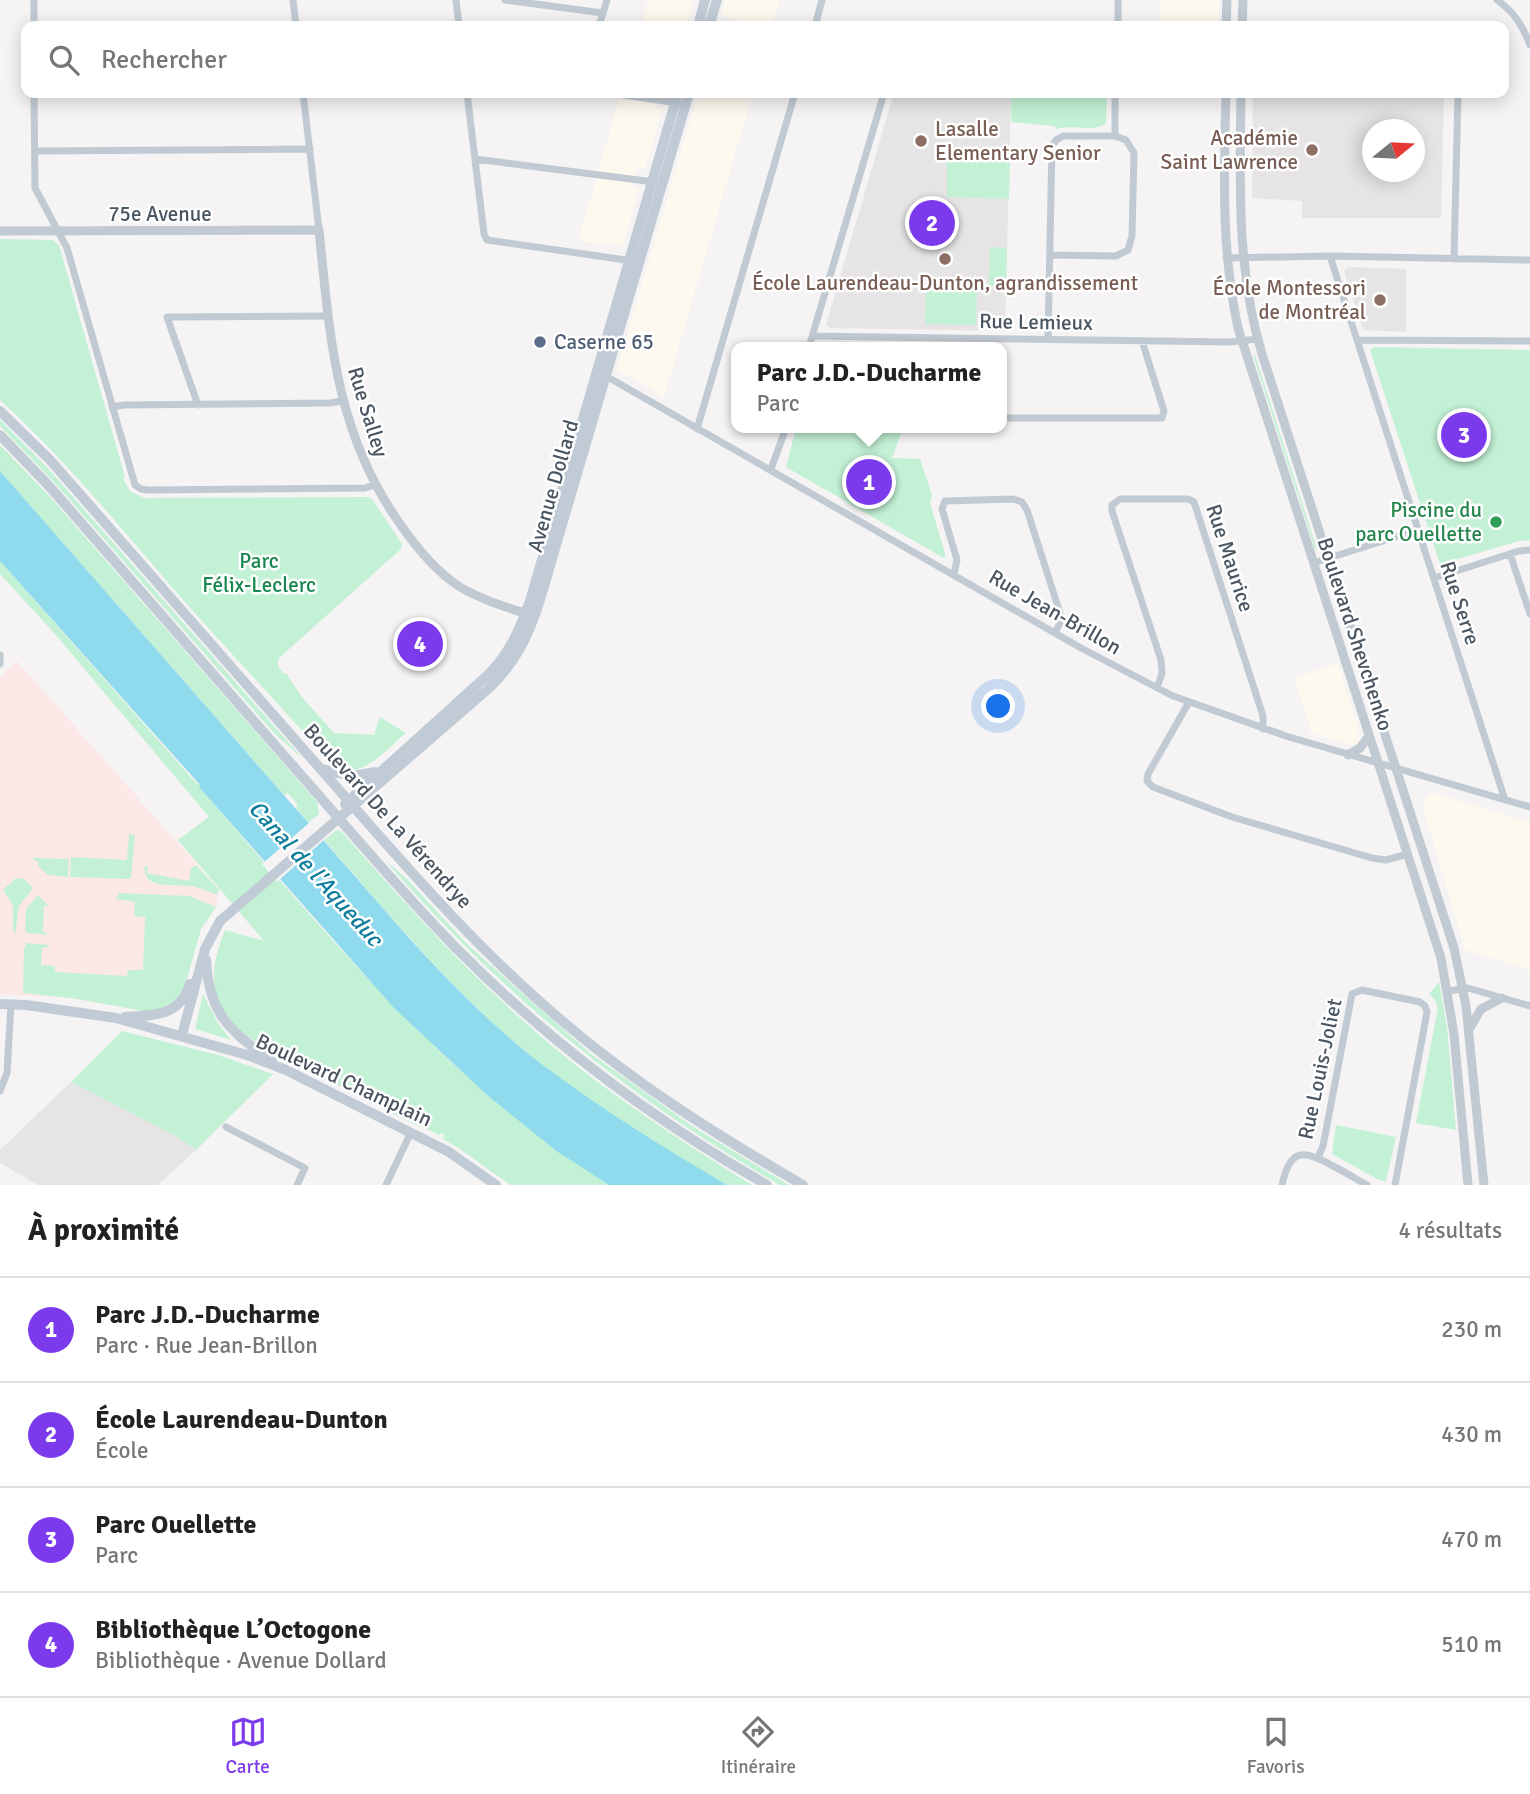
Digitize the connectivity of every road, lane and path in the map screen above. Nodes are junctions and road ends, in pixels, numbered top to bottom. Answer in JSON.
{"nodes":[{"id":1,"x":34,"y":0,"type":"edge"},
{"id":2,"x":292,"y":0,"type":"edge"},
{"id":3,"x":456,"y":0,"type":"edge"},
{"id":4,"x":505,"y":0,"type":"edge"},
{"id":5,"x":607,"y":0,"type":"edge"},
{"id":6,"x":705,"y":0,"type":"edge"},
{"id":7,"x":716,"y":0,"type":"edge"},
{"id":8,"x":822,"y":0,"type":"edge"},
{"id":9,"x":1118,"y":0,"type":"edge"},
{"id":10,"x":1227,"y":0,"type":"edge"},
{"id":11,"x":1242,"y":0,"type":"edge"},
{"id":12,"x":1497,"y":0,"type":"edge"},
{"id":13,"x":603,"y":13,"type":"junction"},
{"id":14,"x":34,"y":21,"type":"edge"},
{"id":15,"x":295,"y":21,"type":"edge"},
{"id":16,"x":458,"y":21,"type":"edge"},
{"id":17,"x":601,"y":21,"type":"edge"},
{"id":18,"x":704,"y":21,"type":"edge"},
{"id":19,"x":706,"y":21,"type":"edge"},
{"id":20,"x":816,"y":21,"type":"edge"},
{"id":21,"x":1118,"y":21,"type":"edge"},
{"id":22,"x":1226,"y":21,"type":"edge"},
{"id":23,"x":1242,"y":21,"type":"edge"},
{"id":24,"x":1530,"y":45,"type":"edge"},
{"id":25,"x":34,"y":98,"type":"edge"},
{"id":26,"x":304,"y":98,"type":"edge"},
{"id":27,"x":468,"y":98,"type":"edge"},
{"id":28,"x":660,"y":98,"type":"edge"},
{"id":29,"x":794,"y":98,"type":"edge"},
{"id":30,"x":883,"y":98,"type":"edge"},
{"id":31,"x":1115,"y":98,"type":"edge"},
{"id":32,"x":1226,"y":98,"type":"edge"},
{"id":33,"x":1241,"y":98,"type":"edge"},
{"id":34,"x":1458,"y":98,"type":"edge"},
{"id":35,"x":680,"y":100,"type":"edge"},
{"id":36,"x":1115,"y":136,"type":"junction"},
{"id":37,"x":310,"y":149,"type":"junction"},
{"id":38,"x":35,"y":151,"type":"junction"},
{"id":39,"x":475,"y":159,"type":"junction"},
{"id":40,"x":657,"y":183,"type":"junction"},
{"id":41,"x":319,"y":230,"type":"junction"},
{"id":42,"x":0,"y":231,"type":"edge"},
{"id":43,"x":58,"y":232,"type":"junction"},
{"id":44,"x":1050,"y":255,"type":"junction"},
{"id":45,"x":1330,"y":256,"type":"junction"},
{"id":46,"x":1242,"y":257,"type":"junction"},
{"id":47,"x":1226,"y":258,"type":"junction"},
{"id":48,"x":1454,"y":259,"type":"junction"},
{"id":49,"x":1530,"y":260,"type":"edge"},
{"id":50,"x":634,"y":262,"type":"junction"},
{"id":51,"x":329,"y":316,"type":"junction"},
{"id":52,"x":813,"y":336,"type":"junction"},
{"id":53,"x":1048,"y":339,"type":"junction"},
{"id":54,"x":1258,"y":339,"type":"junction"},
{"id":55,"x":1357,"y":340,"type":"junction"},
{"id":56,"x":1142,"y":341,"type":"junction"},
{"id":57,"x":1530,"y":341,"type":"edge"},
{"id":58,"x":811,"y":342,"type":"edge"},
{"id":59,"x":1242,"y":342,"type":"junction"},
{"id":60,"x":601,"y":374,"type":"junction"},
{"id":61,"x":342,"y":401,"type":"junction"},
{"id":62,"x":198,"y":404,"type":"junction"},
{"id":63,"x":112,"y":407,"type":"junction"},
{"id":64,"x":0,"y":411,"type":"edge"},
{"id":65,"x":1007,"y":418,"type":"edge"},
{"id":66,"x":697,"y":429,"type":"junction"},
{"id":67,"x":784,"y":433,"type":"edge"},
{"id":68,"x":0,"y":435,"type":"edge"},
{"id":69,"x":771,"y":469,"type":"junction"},
{"id":70,"x":374,"y":485,"type":"junction"},
{"id":71,"x":1418,"y":530,"type":"junction"},
{"id":72,"x":1530,"y":550,"type":"edge"},
{"id":73,"x":1510,"y":554,"type":"junction"},
{"id":74,"x":1328,"y":558,"type":"junction"},
{"id":75,"x":1313,"y":563,"type":"junction"},
{"id":76,"x":954,"y":574,"type":"junction"},
{"id":77,"x":1434,"y":578,"type":"junction"},
{"id":78,"x":1530,"y":614,"type":"edge"},
{"id":79,"x":530,"y":615,"type":"junction"},
{"id":80,"x":1055,"y":633,"type":"junction"},
{"id":81,"x":0,"y":655,"type":"edge"},
{"id":82,"x":0,"y":664,"type":"edge"},
{"id":83,"x":1157,"y":688,"type":"junction"},
{"id":84,"x":1189,"y":702,"type":"junction"},
{"id":85,"x":1263,"y":729,"type":"junction"},
{"id":86,"x":1369,"y":736,"type":"junction"},
{"id":87,"x":1348,"y":755,"type":"junction"},
{"id":88,"x":1378,"y":764,"type":"junction"},
{"id":89,"x":321,"y":769,"type":"junction"},
{"id":90,"x":1397,"y":769,"type":"junction"},
{"id":91,"x":380,"y":771,"type":"junction"},
{"id":92,"x":1505,"y":800,"type":"junction"},
{"id":93,"x":351,"y":804,"type":"junction"},
{"id":94,"x":1530,"y":807,"type":"edge"},
{"id":95,"x":338,"y":817,"type":"junction"},
{"id":96,"x":1408,"y":854,"type":"junction"},
{"id":97,"x":205,"y":949,"type":"junction"},
{"id":98,"x":1463,"y":988,"type":"junction"},
{"id":99,"x":1448,"y":991,"type":"junction"},
{"id":100,"x":1502,"y":998,"type":"junction"},
{"id":101,"x":6,"y":1005,"type":"edge"},
{"id":102,"x":1530,"y":1006,"type":"edge"},
{"id":103,"x":116,"y":1018,"type":"junction"},
{"id":104,"x":1469,"y":1030,"type":"junction"},
{"id":105,"x":182,"y":1035,"type":"junction"},
{"id":106,"x":284,"y":1069,"type":"junction"},
{"id":107,"x":0,"y":1090,"type":"edge"},
{"id":108,"x":226,"y":1127,"type":"dead end"},
{"id":109,"x":411,"y":1132,"type":"junction"},
{"id":110,"x":1318,"y":1157,"type":"junction"},
{"id":111,"x":1365,"y":1184,"type":"edge"},
{"id":112,"x":297,"y":1185,"type":"edge"},
{"id":113,"x":386,"y":1185,"type":"edge"},
{"id":114,"x":496,"y":1185,"type":"edge"},
{"id":115,"x":766,"y":1185,"type":"edge"},
{"id":116,"x":803,"y":1185,"type":"edge"},
{"id":117,"x":1282,"y":1185,"type":"edge"},
{"id":118,"x":1395,"y":1185,"type":"edge"},
{"id":119,"x":1468,"y":1185,"type":"edge"},
{"id":120,"x":1484,"y":1185,"type":"edge"}],
"edges":[{"from":1,"to":14,"type":"street"},
{"from":2,"to":15,"type":"street"},
{"from":3,"to":16,"type":"street"},
{"from":4,"to":13,"type":"street"},
{"from":5,"to":13,"type":"street"},
{"from":6,"to":18,"type":"main road"},
{"from":7,"to":19,"type":"main road"},
{"from":8,"to":20,"type":"street"},
{"from":9,"to":21,"type":"street"},
{"from":10,"to":22,"type":"street"},
{"from":11,"to":23,"type":"street"},
{"from":12,"to":24,"type":"street"},
{"from":13,"to":17,"type":"street"},
{"from":25,"to":38,"type":"street"},
{"from":26,"to":37,"type":"street","name":"Rue Salley"},
{"from":27,"to":39,"type":"street"},
{"from":28,"to":35,"type":"street"},
{"from":29,"to":66,"type":"street"},
{"from":30,"to":52,"type":"street"},
{"from":31,"to":36,"type":"street"},
{"from":32,"to":47,"type":"street","name":"Boulevard Shevchenko"},
{"from":33,"to":46,"type":"street","name":"Boulevard Shevchenko"},
{"from":34,"to":48,"type":"street"},
{"from":35,"to":40,"type":"main road","name":"Avenue Dollard"},
{"from":36,"to":44,"type":"street"},
{"from":36,"to":44,"type":"street"},
{"from":37,"to":38,"type":"street"},
{"from":37,"to":41,"type":"street","name":"Rue Salley"},
{"from":38,"to":43,"type":"street"},
{"from":39,"to":40,"type":"street"},
{"from":39,"to":50,"type":"street"},
{"from":40,"to":50,"type":"main road","name":"Avenue Dollard"},
{"from":41,"to":43,"type":"street","name":"75e Avenue"},
{"from":41,"to":51,"type":"street","name":"Rue Salley"},
{"from":42,"to":43,"type":"street","name":"75e Avenue"},
{"from":43,"to":63,"type":"street"},
{"from":44,"to":53,"type":"street"},
{"from":45,"to":46,"type":"street"},
{"from":45,"to":48,"type":"street"},
{"from":45,"to":55,"type":"street","name":"Rue Serre"},
{"from":46,"to":47,"type":"street"},
{"from":46,"to":54,"type":"street","name":"Boulevard Shevchenko"},
{"from":47,"to":59,"type":"street","name":"Boulevard Shevchenko"},
{"from":48,"to":49,"type":"street"},
{"from":50,"to":60,"type":"main road","name":"Avenue Dollard"},
{"from":51,"to":61,"type":"street","name":"Rue Salley"},
{"from":51,"to":62,"type":"street"},
{"from":52,"to":53,"type":"street","name":"Rue Lemieux"},
{"from":52,"to":58,"type":"street"},
{"from":53,"to":56,"type":"street","name":"Rue Lemieux"},
{"from":54,"to":59,"type":"street","name":"Rue Lemieux"},
{"from":54,"to":74,"type":"street","name":"Boulevard Shevchenko"},
{"from":55,"to":57,"type":"street"},
{"from":55,"to":71,"type":"street","name":"Rue Serre"},
{"from":56,"to":59,"type":"street","name":"Rue Lemieux"},
{"from":56,"to":65,"type":"street"},
{"from":59,"to":75,"type":"street","name":"Boulevard Shevchenko"},
{"from":60,"to":66,"type":"street","name":"Rue Jean-Brillon"},
{"from":60,"to":79,"type":"main road","name":"Avenue Dollard"},
{"from":61,"to":62,"type":"street"},
{"from":61,"to":70,"type":"street","name":"Rue Salley"},
{"from":62,"to":63,"type":"street"},
{"from":63,"to":70,"type":"street"},
{"from":64,"to":89,"type":"main road","name":"Boulevard De La Vérendrye"},
{"from":66,"to":69,"type":"street","name":"Rue Jean-Brillon"},
{"from":67,"to":69,"type":"street"},
{"from":68,"to":95,"type":"main road","name":"Boulevard De La Vérendrye"},
{"from":69,"to":76,"type":"street","name":"Rue Jean-Brillon"},
{"from":70,"to":79,"type":"street","name":"Rue Salley"},
{"from":71,"to":74,"type":"street"},
{"from":71,"to":77,"type":"street","name":"Rue Serre"},
{"from":72,"to":73,"type":"street"},
{"from":73,"to":77,"type":"street"},
{"from":73,"to":78,"type":"street"},
{"from":74,"to":75,"type":"street"},
{"from":74,"to":90,"type":"street","name":"Boulevard Shevchenko"},
{"from":75,"to":86,"type":"street","name":"Boulevard Shevchenko"},
{"from":76,"to":80,"type":"street","name":"Rue Jean-Brillon"},
{"from":76,"to":80,"type":"street"},
{"from":77,"to":92,"type":"street","name":"Rue Serre"},
{"from":79,"to":91,"type":"main road","name":"Avenue Dollard"},
{"from":79,"to":93,"type":"main road","name":"Avenue Dollard"},
{"from":80,"to":83,"type":"street","name":"Rue Jean-Brillon"},
{"from":81,"to":82,"type":"street"},
{"from":83,"to":84,"type":"street","name":"Rue Jean-Brillon"},
{"from":83,"to":85,"type":"street","name":"Rue Maurice"},
{"from":84,"to":85,"type":"street","name":"Rue Jean-Brillon"},
{"from":84,"to":96,"type":"street"},
{"from":85,"to":87,"type":"street","name":"Rue Jean-Brillon"},
{"from":86,"to":87,"type":"street"},
{"from":86,"to":88,"type":"street","name":"Boulevard Shevchenko"},
{"from":87,"to":88,"type":"street","name":"Rue Jean-Brillon"},
{"from":88,"to":90,"type":"street","name":"Rue Jean-Brillon"},
{"from":88,"to":96,"type":"street","name":"Boulevard Shevchenko"},
{"from":89,"to":91,"type":"main road"},
{"from":89,"to":93,"type":"main road","name":"Boulevard De La Vérendrye"},
{"from":90,"to":92,"type":"street","name":"Rue Jean-Brillon"},
{"from":90,"to":98,"type":"street","name":"Boulevard Shevchenko"},
{"from":91,"to":93,"type":"main road","name":"Avenue Dollard"},
{"from":92,"to":94,"type":"street","name":"Rue Jean-Brillon"},
{"from":93,"to":95,"type":"main road","name":"Avenue Dollard"},
{"from":93,"to":116,"type":"main road","name":"Boulevard De La Vérendrye"},
{"from":95,"to":97,"type":"main road","name":"Avenue Dollard"},
{"from":95,"to":115,"type":"main road","name":"Boulevard De La Vérendrye"},
{"from":96,"to":99,"type":"street","name":"Boulevard Shevchenko"},
{"from":97,"to":103,"type":"main road"},
{"from":97,"to":105,"type":"main road","name":"Avenue Dollard"},
{"from":97,"to":106,"type":"main road"},
{"from":98,"to":99,"type":"street"},
{"from":98,"to":100,"type":"street"},
{"from":98,"to":104,"type":"street","name":"Boulevard Shevchenko"},
{"from":99,"to":119,"type":"street","name":"Boulevard Shevchenko"},
{"from":100,"to":102,"type":"street"},
{"from":100,"to":104,"type":"street"},
{"from":101,"to":103,"type":"main road","name":"Boulevard Champlain"},
{"from":101,"to":107,"type":"street"},
{"from":103,"to":105,"type":"main road","name":"Boulevard Champlain"},
{"from":104,"to":120,"type":"street","name":"Boulevard Shevchenko"},
{"from":105,"to":106,"type":"main road","name":"Boulevard Champlain"},
{"from":106,"to":109,"type":"main road","name":"Boulevard Champlain"},
{"from":108,"to":112,"type":"street"},
{"from":109,"to":113,"type":"street"},
{"from":109,"to":114,"type":"main road","name":"Boulevard Champlain"},
{"from":110,"to":111,"type":"street"},
{"from":110,"to":117,"type":"street"},
{"from":110,"to":118,"type":"street","name":"Rue Louis-Joliet"}]}
